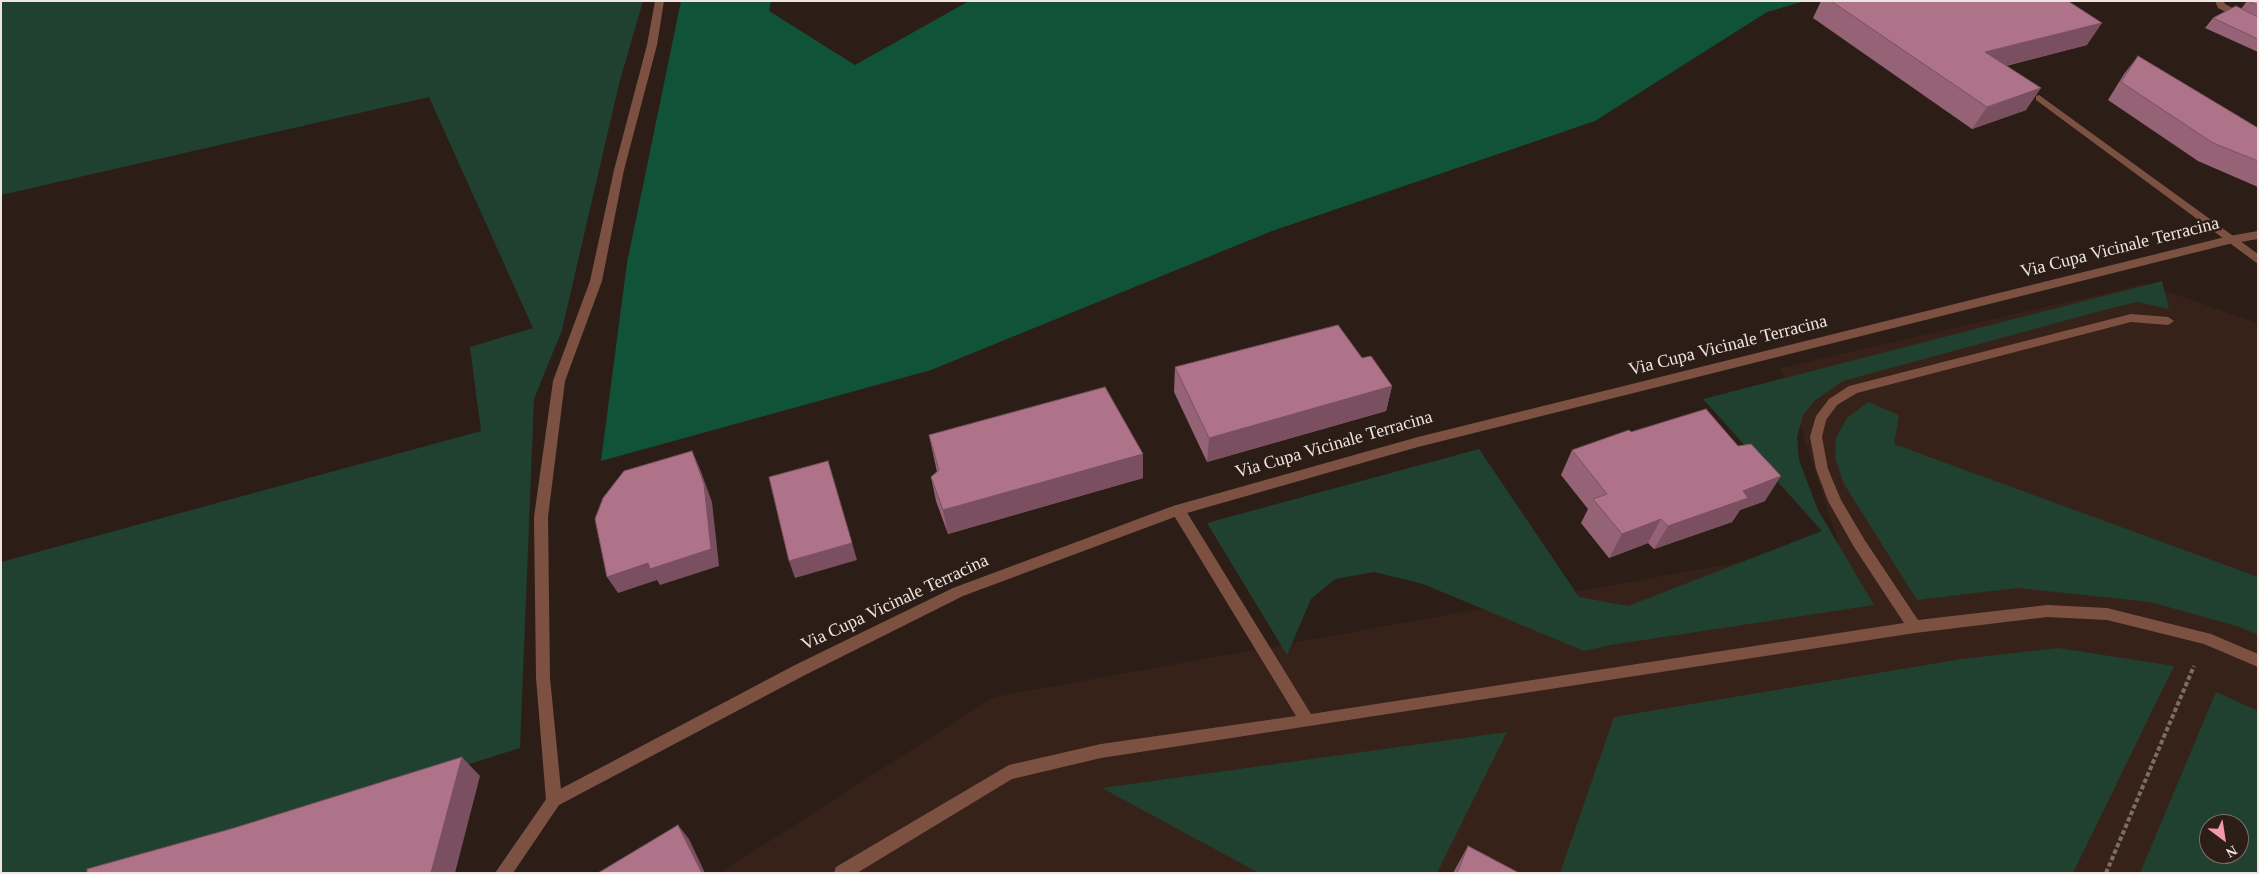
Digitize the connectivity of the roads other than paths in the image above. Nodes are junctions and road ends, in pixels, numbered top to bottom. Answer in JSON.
{"nodes":[{"id":1,"x":660,"y":1,"type":"edge"},
{"id":2,"x":2219,"y":1,"type":"edge"},
{"id":3,"x":2258,"y":26,"type":"edge"},
{"id":4,"x":2038,"y":98,"type":"edge"},
{"id":5,"x":2258,"y":235,"type":"edge"},
{"id":6,"x":2230,"y":240,"type":"junction"},
{"id":7,"x":2258,"y":260,"type":"edge"},
{"id":8,"x":2168,"y":321,"type":"dead end"},
{"id":9,"x":1178,"y":510,"type":"junction"},
{"id":10,"x":1915,"y":627,"type":"junction"},
{"id":11,"x":2258,"y":661,"type":"edge"},
{"id":12,"x":1307,"y":721,"type":"junction"},
{"id":13,"x":554,"y":800,"type":"junction"},
{"id":14,"x":503,"y":873,"type":"edge"},
{"id":15,"x":842,"y":873,"type":"edge"}],
"edges":[{"from":1,"to":13,"type":"street"},
{"from":2,"to":3,"type":"street"},
{"from":4,"to":6,"type":"street"},
{"from":5,"to":6,"type":"street","name":"Via Cupa Vicinale Terracina"},
{"from":6,"to":7,"type":"street"},
{"from":6,"to":9,"type":"street","name":"Via Cupa Vicinale Terracina"},
{"from":8,"to":10,"type":"street"},
{"from":9,"to":12,"type":"street"},
{"from":9,"to":13,"type":"street","name":"Via Cupa Vicinale Terracina"},
{"from":10,"to":11,"type":"street"},
{"from":10,"to":12,"type":"street"},
{"from":12,"to":15,"type":"street"},
{"from":13,"to":14,"type":"street","name":"Via Cupa Vicinale Terracina"}]}
